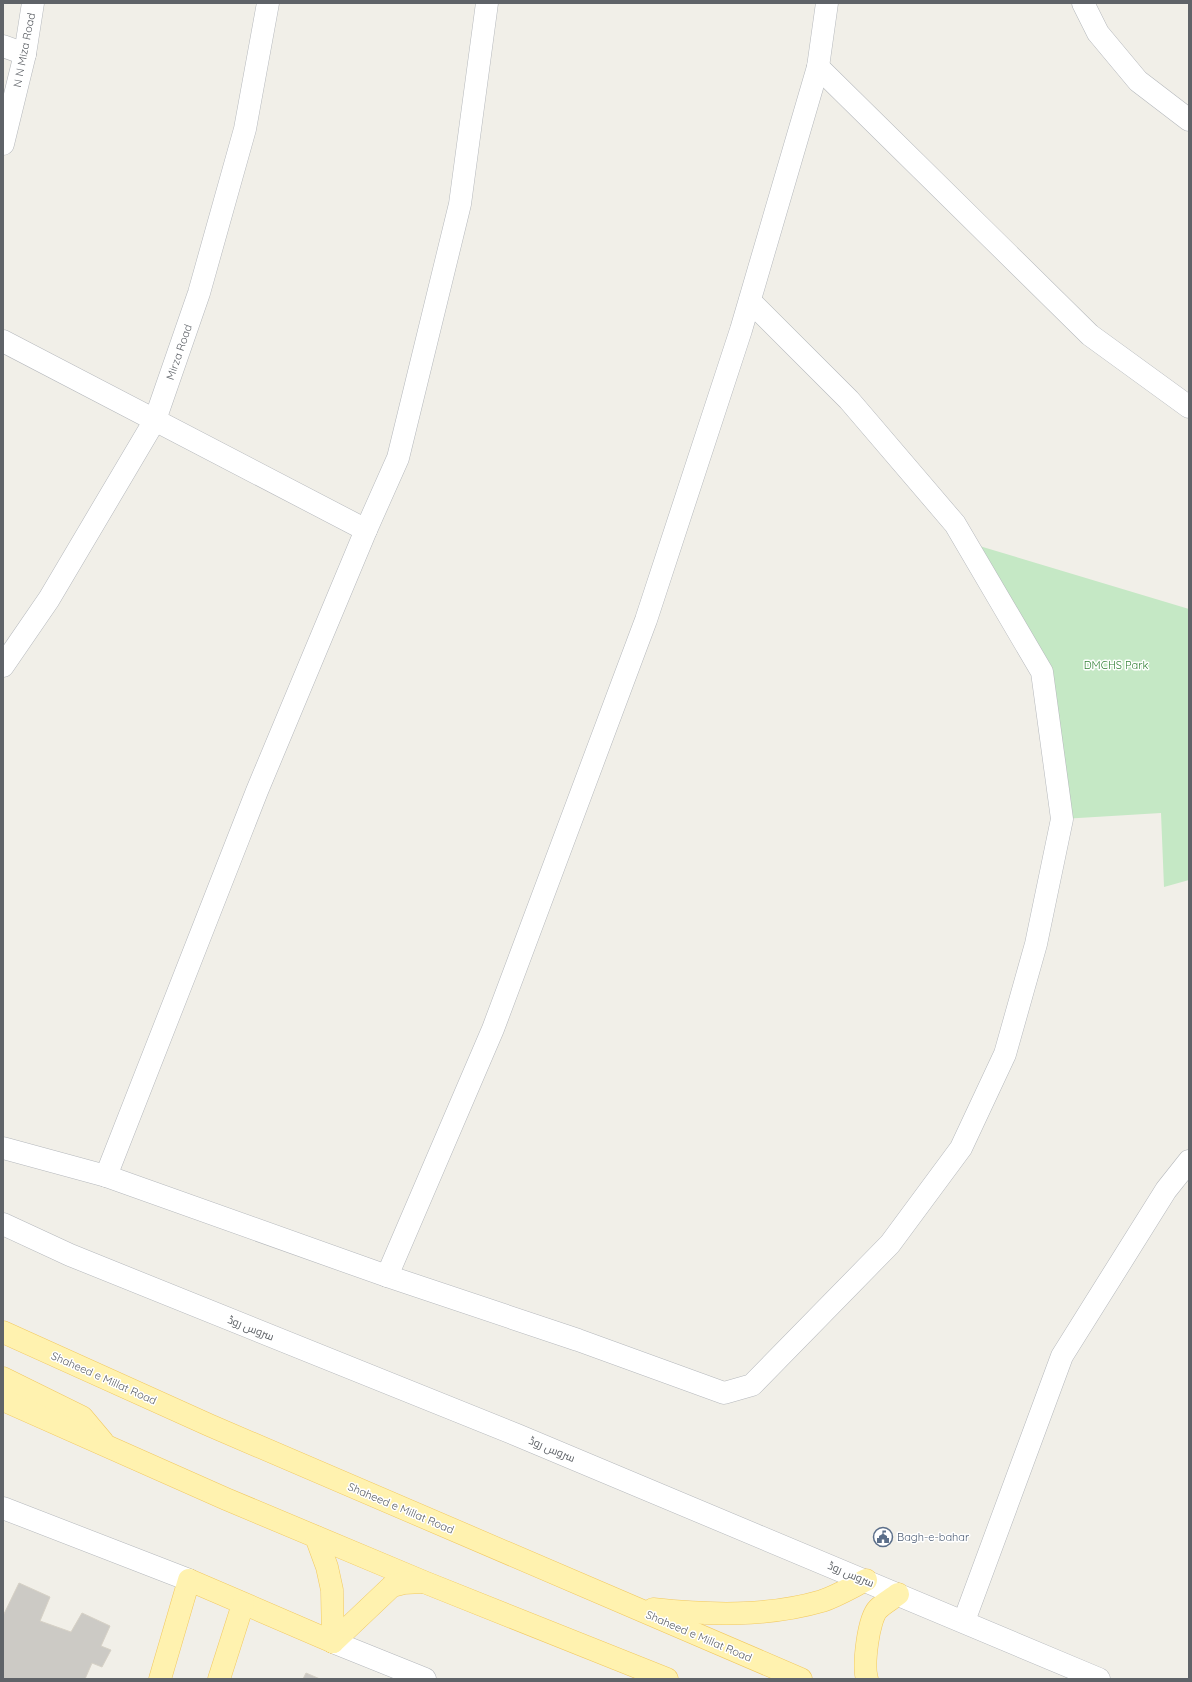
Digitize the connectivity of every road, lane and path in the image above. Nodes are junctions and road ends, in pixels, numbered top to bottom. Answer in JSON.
{"nodes":[{"id":1,"x":33,"y":3,"type":"edge"},
{"id":2,"x":268,"y":3,"type":"edge"},
{"id":3,"x":487,"y":3,"type":"edge"},
{"id":4,"x":827,"y":3,"type":"edge"},
{"id":5,"x":1083,"y":3,"type":"edge"},
{"id":6,"x":3,"y":46,"type":"edge"},
{"id":7,"x":25,"y":54,"type":"junction"},
{"id":8,"x":818,"y":67,"type":"junction"},
{"id":9,"x":1189,"y":120,"type":"edge"},
{"id":10,"x":3,"y":144,"type":"edge"},
{"id":11,"x":750,"y":301,"type":"junction"},
{"id":12,"x":3,"y":341,"type":"edge"},
{"id":13,"x":1189,"y":407,"type":"edge"},
{"id":14,"x":155,"y":420,"type":"junction"},
{"id":15,"x":366,"y":530,"type":"junction"},
{"id":16,"x":3,"y":666,"type":"edge"},
{"id":17,"x":3,"y":1148,"type":"edge"},
{"id":18,"x":1189,"y":1161,"type":"edge"},
{"id":19,"x":106,"y":1176,"type":"junction"},
{"id":20,"x":3,"y":1224,"type":"edge"},
{"id":21,"x":387,"y":1276,"type":"junction"},
{"id":22,"x":6,"y":1334,"type":"edge"},
{"id":23,"x":3,"y":1378,"type":"edge"},
{"id":24,"x":3,"y":1400,"type":"edge"},
{"id":25,"x":108,"y":1447,"type":"junction"},
{"id":26,"x":3,"y":1508,"type":"edge"},
{"id":27,"x":316,"y":1537,"type":"junction"},
{"id":28,"x":189,"y":1580,"type":"junction"},
{"id":29,"x":866,"y":1580,"type":"junction"},
{"id":30,"x":424,"y":1582,"type":"junction"},
{"id":31,"x":898,"y":1594,"type":"junction"},
{"id":32,"x":242,"y":1604,"type":"junction"},
{"id":33,"x":632,"y":1607,"type":"junction"},
{"id":34,"x":964,"y":1621,"type":"junction"},
{"id":35,"x":333,"y":1642,"type":"junction"},
{"id":36,"x":160,"y":1679,"type":"edge"},
{"id":37,"x":219,"y":1679,"type":"edge"},
{"id":38,"x":425,"y":1679,"type":"edge"},
{"id":39,"x":667,"y":1679,"type":"edge"},
{"id":40,"x":801,"y":1679,"type":"edge"},
{"id":41,"x":867,"y":1679,"type":"edge"},
{"id":42,"x":1099,"y":1679,"type":"edge"}],
"edges":[{"from":1,"to":7,"type":"street","name":"N N Miza Road"},
{"from":2,"to":14,"type":"street","name":"Mirza Road"},
{"from":3,"to":15,"type":"street"},
{"from":4,"to":8,"type":"street"},
{"from":5,"to":9,"type":"street"},
{"from":6,"to":7,"type":"street"},
{"from":7,"to":10,"type":"street","name":"N N Miza Road"},
{"from":8,"to":11,"type":"street"},
{"from":8,"to":13,"type":"street"},
{"from":11,"to":21,"type":"street"},
{"from":11,"to":21,"type":"street"},
{"from":12,"to":14,"type":"street"},
{"from":14,"to":15,"type":"street"},
{"from":14,"to":16,"type":"street","name":"Mirza Road"},
{"from":15,"to":19,"type":"street"},
{"from":17,"to":19,"type":"street"},
{"from":18,"to":34,"type":"street"},
{"from":19,"to":21,"type":"street"},
{"from":20,"to":29,"type":"street","name":"سروس روڈ"},
{"from":22,"to":33,"type":"main road","name":"Shaheed e Millat Road"},
{"from":23,"to":25,"type":"main road"},
{"from":24,"to":25,"type":"main road"},
{"from":25,"to":27,"type":"main road"},
{"from":26,"to":28,"type":"street"},
{"from":27,"to":30,"type":"main road"},
{"from":27,"to":35,"type":"main road"},
{"from":28,"to":32,"type":"main road"},
{"from":28,"to":36,"type":"main road"},
{"from":29,"to":31,"type":"street","name":"سروس روڈ"},
{"from":29,"to":33,"type":"main road"},
{"from":30,"to":35,"type":"main road"},
{"from":30,"to":39,"type":"main road"},
{"from":31,"to":34,"type":"street","name":"سروس روڈ"},
{"from":31,"to":41,"type":"main road"},
{"from":32,"to":35,"type":"main road"},
{"from":32,"to":37,"type":"main road"},
{"from":33,"to":40,"type":"main road","name":"Shaheed e Millat Road"},
{"from":34,"to":42,"type":"street","name":"سروس روڈ"},
{"from":35,"to":38,"type":"street"}]}
